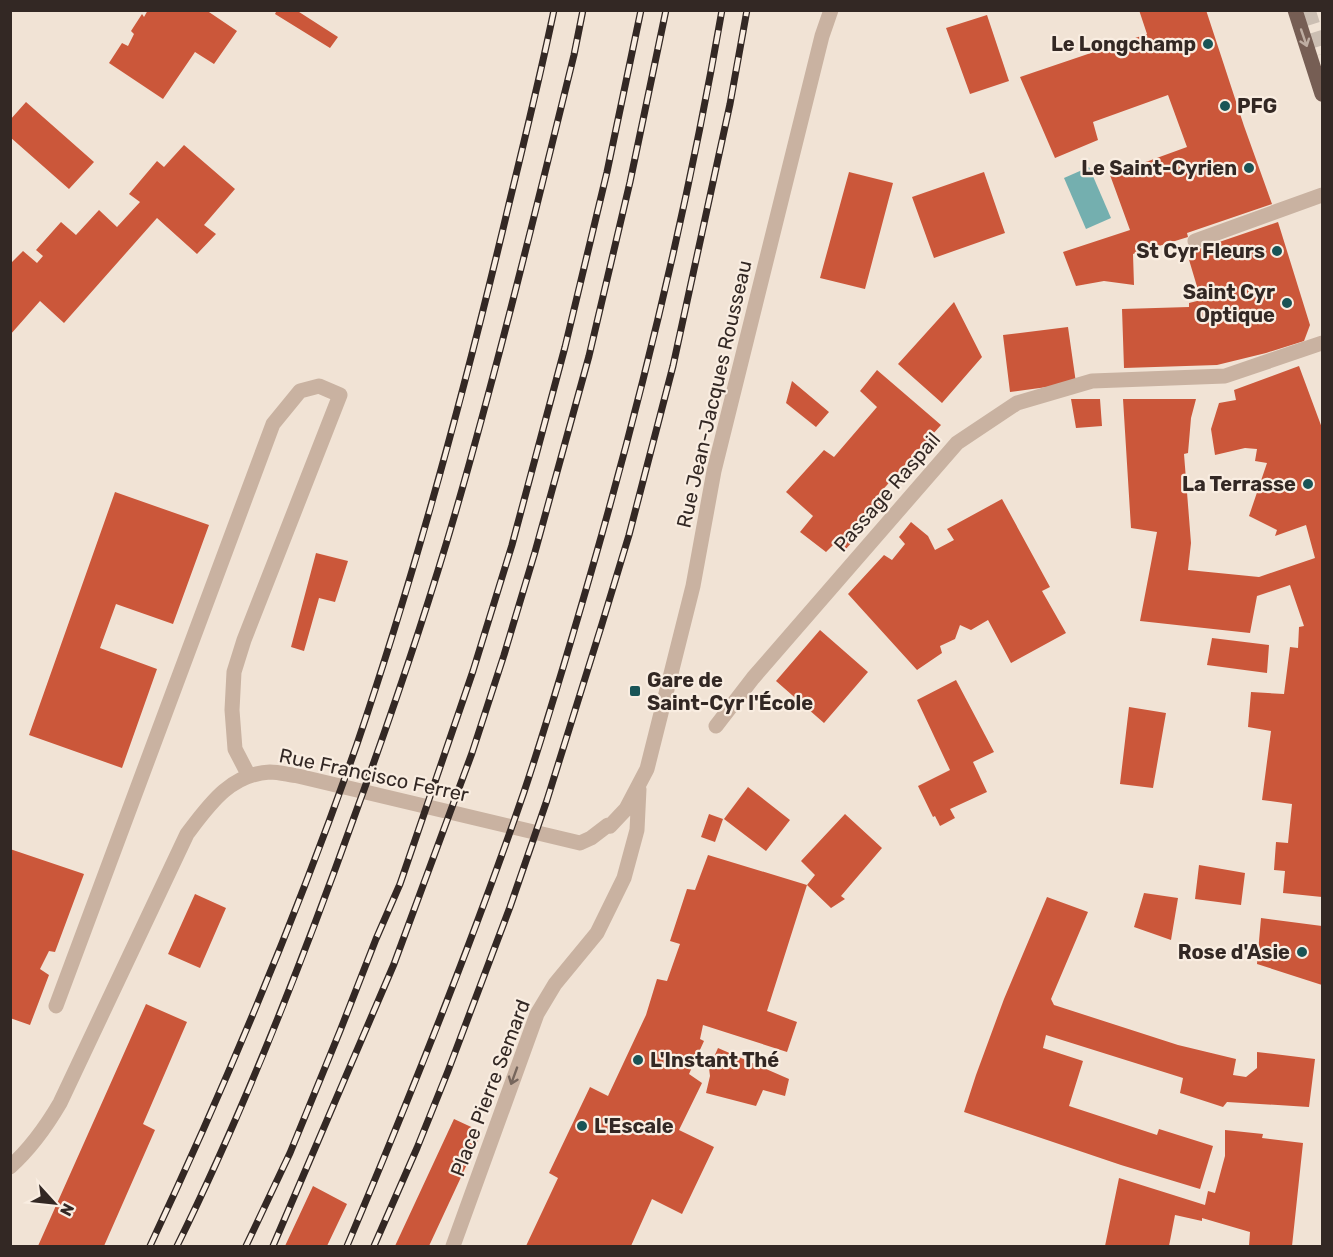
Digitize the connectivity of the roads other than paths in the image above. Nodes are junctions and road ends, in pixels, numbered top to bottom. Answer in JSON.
{"nodes":[{"id":1,"x":831,"y":10,"type":"edge"},
{"id":2,"x":1294,"y":10,"type":"edge"},
{"id":3,"x":1318,"y":63,"type":"edge"},
{"id":4,"x":1323,"y":93,"type":"edge"},
{"id":5,"x":1323,"y":195,"type":"edge"},
{"id":6,"x":1195,"y":241,"type":"dead end"},
{"id":7,"x":1323,"y":343,"type":"edge"},
{"id":8,"x":716,"y":726,"type":"dead end"},
{"id":9,"x":249,"y":776,"type":"junction"},
{"id":10,"x":639,"y":786,"type":"junction"},
{"id":11,"x":57,"y":1006,"type":"dead end"},
{"id":12,"x":10,"y":1167,"type":"edge"},
{"id":13,"x":453,"y":1246,"type":"edge"}],
"edges":[{"from":1,"to":10,"type":"street","name":"Rue Jean-Jacques Rousseau"},
{"from":2,"to":3,"type":"main road","one_way":true},
{"from":3,"to":4,"type":"main road"},
{"from":5,"to":6,"type":"street"},
{"from":7,"to":8,"type":"street","name":"Passage Raspail"},
{"from":9,"to":10,"type":"street","name":"Rue Francisco Ferrer"},
{"from":9,"to":11,"type":"street"},
{"from":9,"to":12,"type":"street","name":"Rue Francisco Ferrer"},
{"from":10,"to":13,"type":"street","name":"Place Pierre Semard","one_way":true}]}
